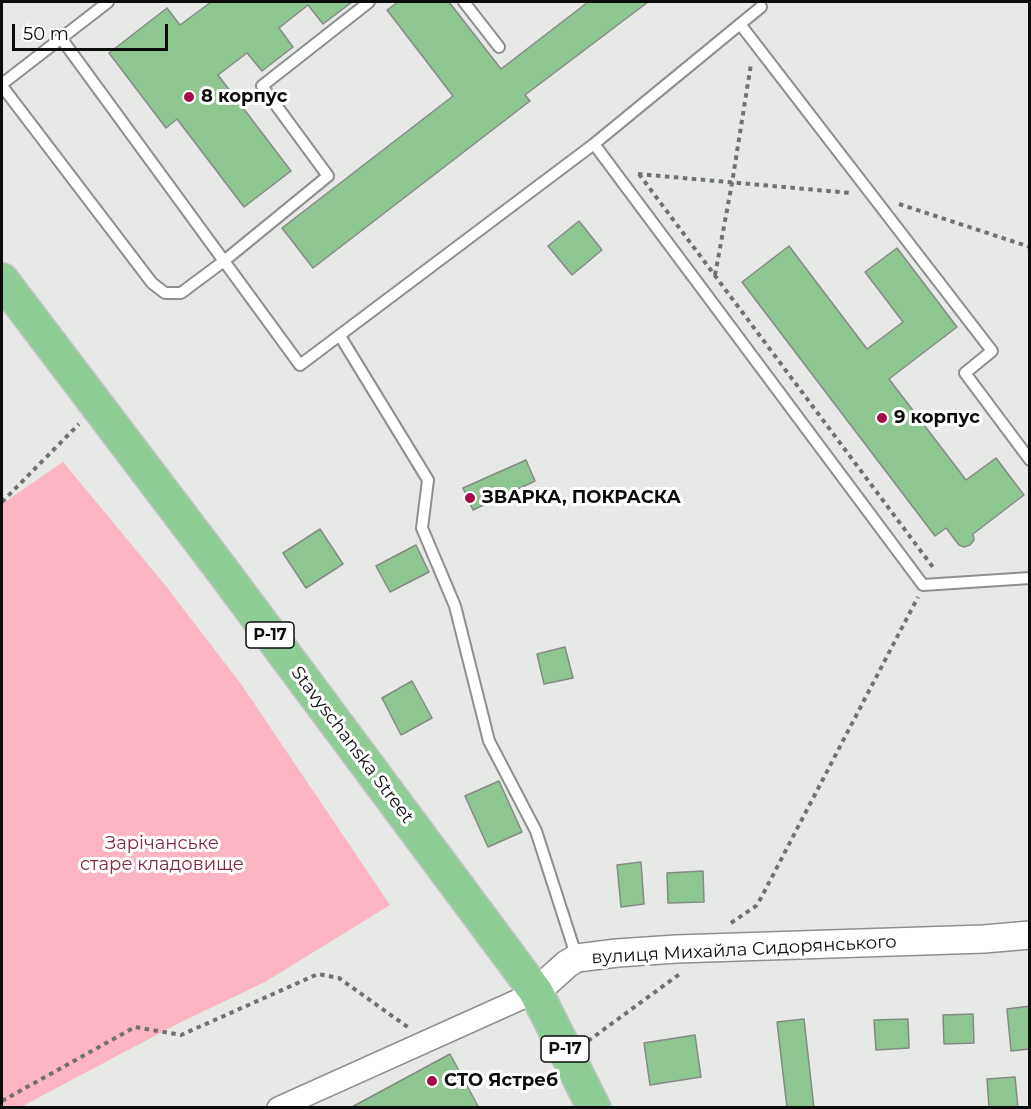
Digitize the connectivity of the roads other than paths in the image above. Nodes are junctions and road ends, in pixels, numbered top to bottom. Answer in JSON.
{"nodes":[{"id":1,"x":108,"y":2,"type":"edge"},
{"id":2,"x":369,"y":2,"type":"edge"},
{"id":3,"x":464,"y":2,"type":"edge"},
{"id":4,"x":762,"y":3,"type":"edge"},
{"id":5,"x":740,"y":24,"type":"junction"},
{"id":6,"x":61,"y":38,"type":"junction"},
{"id":7,"x":499,"y":47,"type":"dead end"},
{"id":8,"x":2,"y":85,"type":"edge"},
{"id":9,"x":594,"y":144,"type":"junction"},
{"id":10,"x":224,"y":261,"type":"junction"},
{"id":11,"x":2,"y":280,"type":"edge"},
{"id":12,"x":340,"y":336,"type":"junction"},
{"id":13,"x":1029,"y":460,"type":"edge"},
{"id":14,"x":1029,"y":578,"type":"edge"},
{"id":15,"x":1029,"y":936,"type":"edge"},
{"id":16,"x":577,"y":958,"type":"junction"},
{"id":17,"x":536,"y":992,"type":"junction"},
{"id":18,"x":278,"y":1107,"type":"edge"},
{"id":19,"x":594,"y":1107,"type":"edge"}],
"edges":[{"from":1,"to":6,"type":"lane"},
{"from":2,"to":10,"type":"lane"},
{"from":3,"to":7,"type":"lane"},
{"from":4,"to":5,"type":"lane"},
{"from":5,"to":9,"type":"lane"},
{"from":5,"to":13,"type":"lane"},
{"from":6,"to":8,"type":"lane"},
{"from":6,"to":10,"type":"lane"},
{"from":8,"to":10,"type":"lane"},
{"from":9,"to":12,"type":"lane"},
{"from":9,"to":14,"type":"lane"},
{"from":10,"to":12,"type":"lane"},
{"from":11,"to":17,"type":"main road","name":"Stavyschanska Street","number":"Р-17"},
{"from":12,"to":16,"type":"lane"},
{"from":15,"to":16,"type":"street","name":"вулиця Михайла Сидорянського"},
{"from":16,"to":17,"type":"street","name":"вулиця Михайла Сидорянського"},
{"from":17,"to":18,"type":"street","name":"вулиця Михайла Сидорянського"},
{"from":17,"to":19,"type":"main road","name":"Stavyschanska Street","number":"Р-17"}]}
